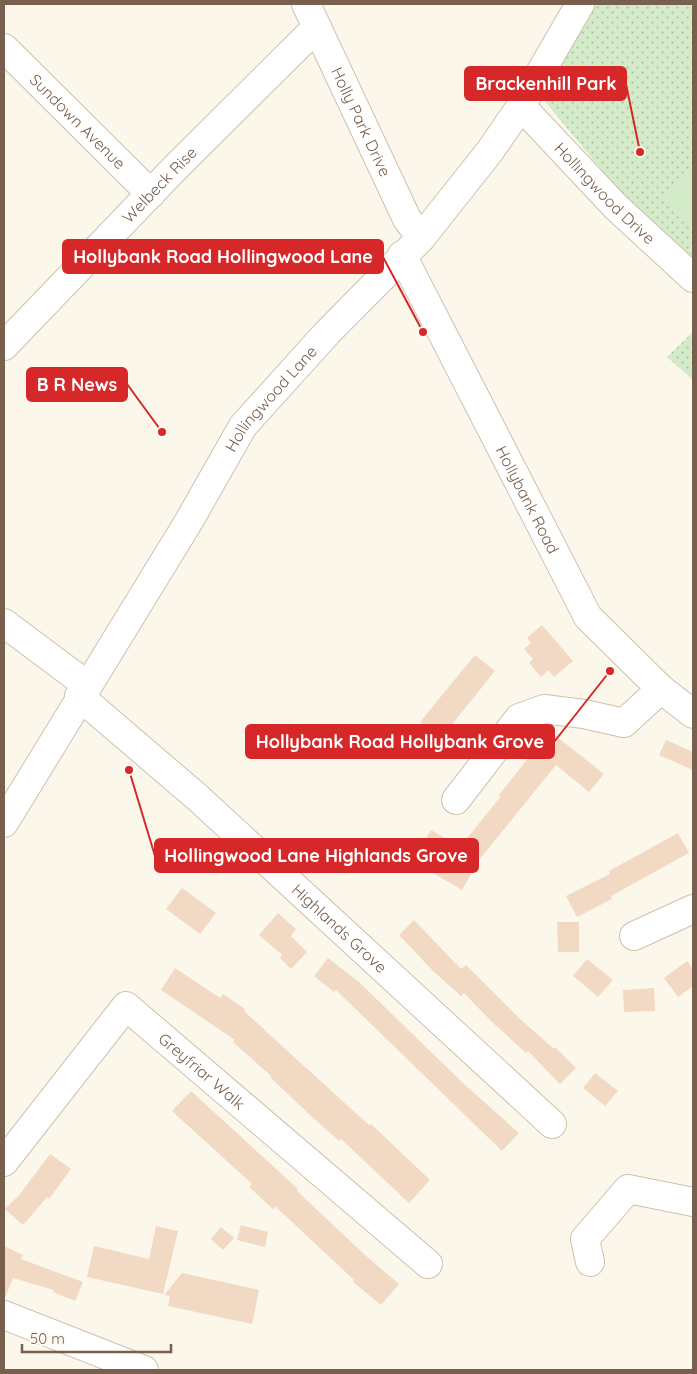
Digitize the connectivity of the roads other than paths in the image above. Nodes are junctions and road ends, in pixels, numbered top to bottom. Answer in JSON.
{"nodes":[{"id":1,"x":580,"y":4,"type":"edge"},
{"id":2,"x":311,"y":15,"type":"edge"},
{"id":3,"x":4,"y":48,"type":"edge"},
{"id":4,"x":521,"y":106,"type":"junction"},
{"id":5,"x":150,"y":194,"type":"junction"},
{"id":6,"x":412,"y":247,"type":"junction"},
{"id":7,"x":693,"y":278,"type":"edge"},
{"id":8,"x":4,"y":346,"type":"edge"},
{"id":9,"x":4,"y":623,"type":"edge"},
{"id":10,"x":661,"y":689,"type":"junction"},
{"id":11,"x":83,"y":691,"type":"junction"},
{"id":12,"x":693,"y":714,"type":"edge"},
{"id":13,"x":456,"y":800,"type":"dead end"},
{"id":14,"x":4,"y":823,"type":"edge"},
{"id":15,"x":693,"y":909,"type":"edge"},
{"id":16,"x":634,"y":936,"type":"dead end"},
{"id":17,"x":552,"y":1124,"type":"dead end"},
{"id":18,"x":4,"y":1162,"type":"edge"},
{"id":19,"x":693,"y":1202,"type":"edge"},
{"id":20,"x":590,"y":1262,"type":"dead end"},
{"id":21,"x":428,"y":1264,"type":"dead end"},
{"id":22,"x":4,"y":1315,"type":"edge"},
{"id":23,"x":144,"y":1370,"type":"edge"}],
"edges":[{"from":1,"to":4,"type":"street","name":"Hollingwood Lane"},
{"from":2,"to":5,"type":"street","name":"Welbeck Rise"},
{"from":2,"to":6,"type":"street","name":"Holly Park Drive"},
{"from":3,"to":5,"type":"street","name":"Sundown Avenue"},
{"from":4,"to":6,"type":"street","name":"Hollingwood Lane"},
{"from":4,"to":7,"type":"street","name":"Hollingwood Drive"},
{"from":5,"to":8,"type":"street","name":"Welbeck Rise"},
{"from":6,"to":10,"type":"street","name":"Hollybank Road"},
{"from":6,"to":11,"type":"street","name":"Hollingwood Lane"},
{"from":9,"to":11,"type":"street","name":"Highlands Grove"},
{"from":10,"to":12,"type":"street","name":"Hollybank Road"},
{"from":10,"to":13,"type":"street"},
{"from":11,"to":14,"type":"street","name":"Hollingwood Lane"},
{"from":11,"to":17,"type":"street","name":"Highlands Grove"},
{"from":15,"to":16,"type":"street"},
{"from":18,"to":21,"type":"street","name":"Greyfriar Walk"},
{"from":19,"to":20,"type":"street"},
{"from":22,"to":23,"type":"street"}]}
